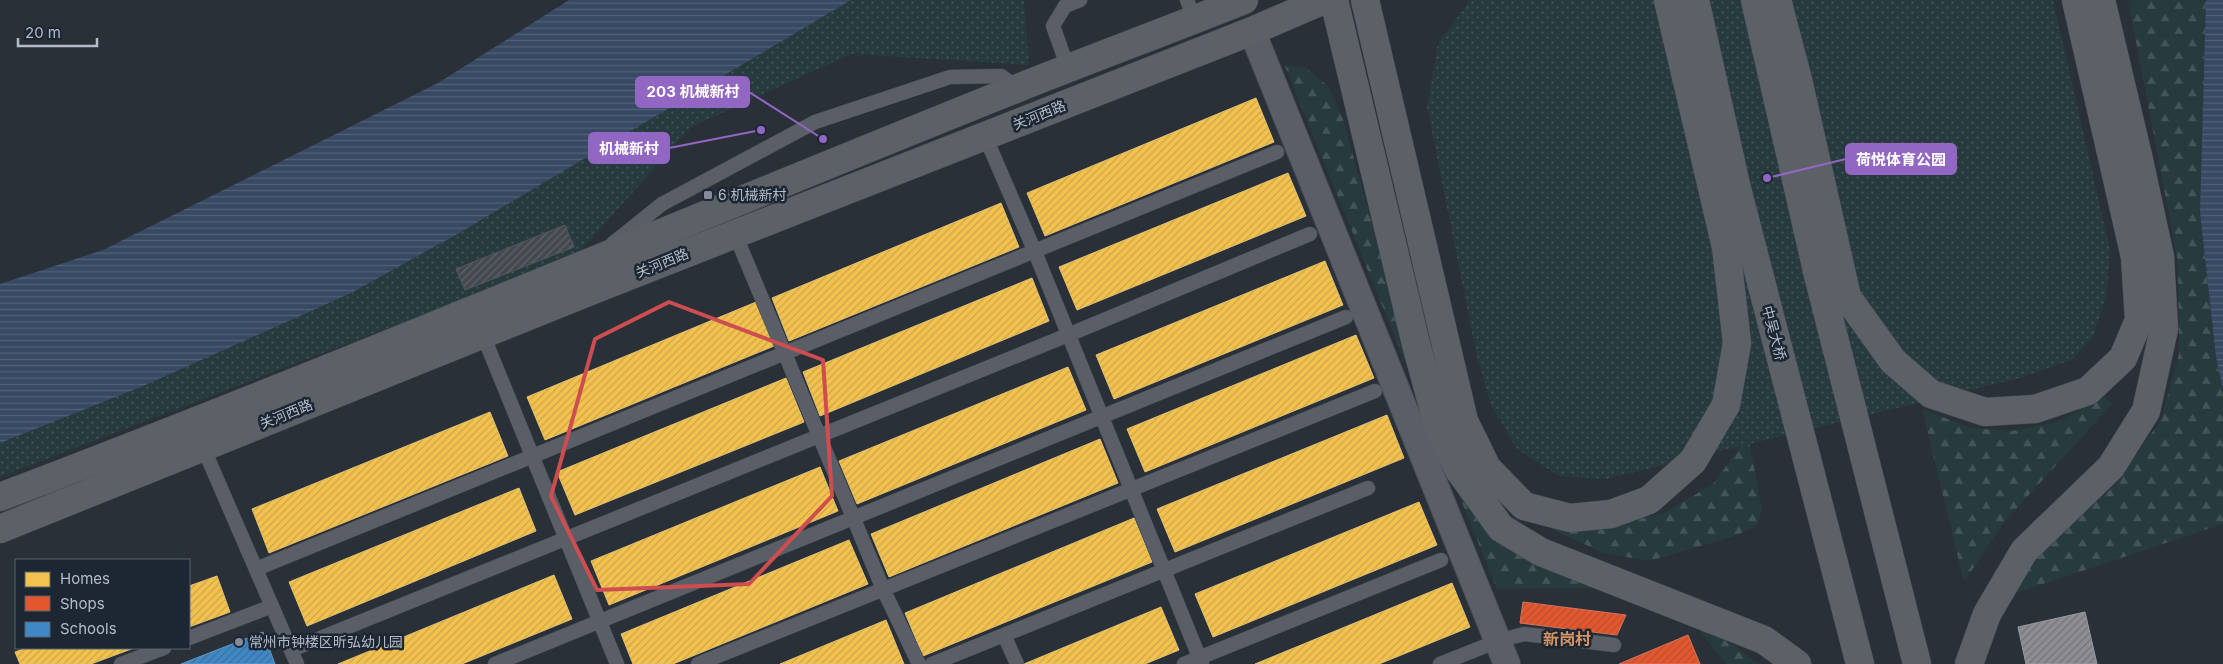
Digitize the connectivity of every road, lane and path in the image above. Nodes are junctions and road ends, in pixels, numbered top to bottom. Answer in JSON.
{"nodes":[{"id":1,"x":1080,"y":0,"type":"edge"},
{"id":2,"x":1244,"y":0,"type":"edge"},
{"id":3,"x":1324,"y":0,"type":"edge"},
{"id":4,"x":1334,"y":0,"type":"edge"},
{"id":5,"x":1364,"y":0,"type":"edge"},
{"id":6,"x":1668,"y":0,"type":"edge"},
{"id":7,"x":1695,"y":0,"type":"edge"},
{"id":8,"x":1755,"y":0,"type":"edge"},
{"id":9,"x":1777,"y":0,"type":"edge"},
{"id":10,"x":2076,"y":0,"type":"edge"},
{"id":11,"x":2101,"y":0,"type":"edge"},
{"id":12,"x":1191,"y":10,"type":"edge"},
{"id":13,"x":1252,"y":31,"type":"junction"},
{"id":14,"x":1068,"y":68,"type":"junction"},
{"id":15,"x":1018,"y":88,"type":"junction"},
{"id":16,"x":985,"y":136,"type":"junction"},
{"id":17,"x":1277,"y":152,"type":"dead end"},
{"id":18,"x":735,"y":234,"type":"junction"},
{"id":19,"x":1310,"y":234,"type":"dead end"},
{"id":20,"x":1035,"y":252,"type":"junction"},
{"id":21,"x":585,"y":266,"type":"junction"},
{"id":22,"x":1346,"y":317,"type":"dead end"},
{"id":23,"x":483,"y":335,"type":"junction"},
{"id":24,"x":1068,"y":335,"type":"junction"},
{"id":25,"x":785,"y":354,"type":"junction"},
{"id":26,"x":1375,"y":391,"type":"dead end"},
{"id":27,"x":1102,"y":418,"type":"junction"},
{"id":28,"x":820,"y":436,"type":"junction"},
{"id":29,"x":203,"y":447,"type":"junction"},
{"id":30,"x":532,"y":456,"type":"junction"},
{"id":31,"x":1368,"y":488,"type":"dead end"},
{"id":32,"x":1130,"y":489,"type":"junction"},
{"id":33,"x":0,"y":496,"type":"edge"},
{"id":34,"x":854,"y":518,"type":"junction"},
{"id":35,"x":0,"y":529,"type":"edge"},
{"id":36,"x":566,"y":538,"type":"junction"},
{"id":37,"x":1441,"y":560,"type":"dead end"},
{"id":38,"x":256,"y":569,"type":"junction"},
{"id":39,"x":1164,"y":571,"type":"junction"},
{"id":40,"x":883,"y":589,"type":"junction"},
{"id":41,"x":272,"y":606,"type":"junction"},
{"id":42,"x":600,"y":621,"type":"junction"},
{"id":43,"x":1004,"y":635,"type":"junction"},
{"id":44,"x":190,"y":638,"type":"edge"},
{"id":45,"x":1614,"y":645,"type":"dead end"},
{"id":46,"x":161,"y":649,"type":"edge"},
{"id":47,"x":291,"y":650,"type":"junction"},
{"id":48,"x":1502,"y":652,"type":"edge"},
{"id":49,"x":1201,"y":661,"type":"edge"},
{"id":50,"x":121,"y":664,"type":"edge"},
{"id":51,"x":296,"y":664,"type":"edge"},
{"id":52,"x":495,"y":664,"type":"edge"},
{"id":53,"x":617,"y":664,"type":"edge"},
{"id":54,"x":698,"y":664,"type":"edge"},
{"id":55,"x":918,"y":664,"type":"edge"},
{"id":56,"x":932,"y":664,"type":"edge"},
{"id":57,"x":1017,"y":664,"type":"edge"},
{"id":58,"x":1184,"y":664,"type":"edge"},
{"id":59,"x":1440,"y":664,"type":"edge"},
{"id":60,"x":1797,"y":664,"type":"edge"},
{"id":61,"x":1860,"y":664,"type":"edge"},
{"id":62,"x":1917,"y":664,"type":"edge"},
{"id":63,"x":1969,"y":664,"type":"edge"}],
"edges":[{"from":1,"to":14,"type":"lane"},
{"from":2,"to":12,"type":"main road","name":"关河西路"},
{"from":3,"to":13,"type":"main road","name":"关河西路"},
{"from":4,"to":60,"type":"main road"},
{"from":5,"to":6,"type":"main road"},
{"from":7,"to":61,"type":"main road","name":"中吴大桥"},
{"from":8,"to":62,"type":"main road"},
{"from":9,"to":10,"type":"main road"},
{"from":11,"to":63,"type":"main road"},
{"from":12,"to":14,"type":"main road","name":"关河西路"},
{"from":13,"to":16,"type":"main road","name":"关河西路"},
{"from":13,"to":48,"type":"street"},
{"from":14,"to":15,"type":"main road","name":"关河西路"},
{"from":15,"to":21,"type":"main road","name":"关河西路"},
{"from":15,"to":21,"type":"lane"},
{"from":16,"to":18,"type":"main road","name":"关河西路"},
{"from":16,"to":20,"type":"lane"},
{"from":17,"to":20,"type":"lane"},
{"from":18,"to":23,"type":"main road","name":"关河西路"},
{"from":18,"to":25,"type":"lane"},
{"from":19,"to":24,"type":"lane"},
{"from":20,"to":24,"type":"lane"},
{"from":20,"to":25,"type":"lane"},
{"from":21,"to":33,"type":"main road","name":"关河西路"},
{"from":22,"to":27,"type":"lane"},
{"from":23,"to":29,"type":"main road","name":"关河西路"},
{"from":23,"to":30,"type":"lane"},
{"from":24,"to":27,"type":"lane"},
{"from":24,"to":28,"type":"lane"},
{"from":25,"to":28,"type":"lane"},
{"from":25,"to":30,"type":"lane"},
{"from":26,"to":32,"type":"lane"},
{"from":27,"to":32,"type":"lane"},
{"from":27,"to":34,"type":"lane"},
{"from":28,"to":34,"type":"lane"},
{"from":28,"to":36,"type":"lane"},
{"from":29,"to":35,"type":"main road","name":"关河西路"},
{"from":29,"to":38,"type":"lane"},
{"from":30,"to":36,"type":"lane"},
{"from":30,"to":38,"type":"lane"},
{"from":31,"to":39,"type":"lane"},
{"from":32,"to":39,"type":"lane"},
{"from":32,"to":40,"type":"lane"},
{"from":34,"to":40,"type":"lane"},
{"from":34,"to":42,"type":"lane"},
{"from":36,"to":42,"type":"lane"},
{"from":36,"to":47,"type":"lane"},
{"from":37,"to":49,"type":"lane"},
{"from":38,"to":41,"type":"lane"},
{"from":39,"to":43,"type":"lane"},
{"from":39,"to":49,"type":"lane"},
{"from":40,"to":54,"type":"lane"},
{"from":40,"to":55,"type":"lane"},
{"from":41,"to":44,"type":"lane"},
{"from":41,"to":47,"type":"lane"},
{"from":42,"to":52,"type":"lane"},
{"from":42,"to":53,"type":"lane"},
{"from":43,"to":56,"type":"lane"},
{"from":43,"to":57,"type":"lane"},
{"from":45,"to":48,"type":"lane"},
{"from":46,"to":50,"type":"lane"},
{"from":47,"to":51,"type":"lane"},
{"from":48,"to":59,"type":"lane"},
{"from":49,"to":58,"type":"lane"}]}
